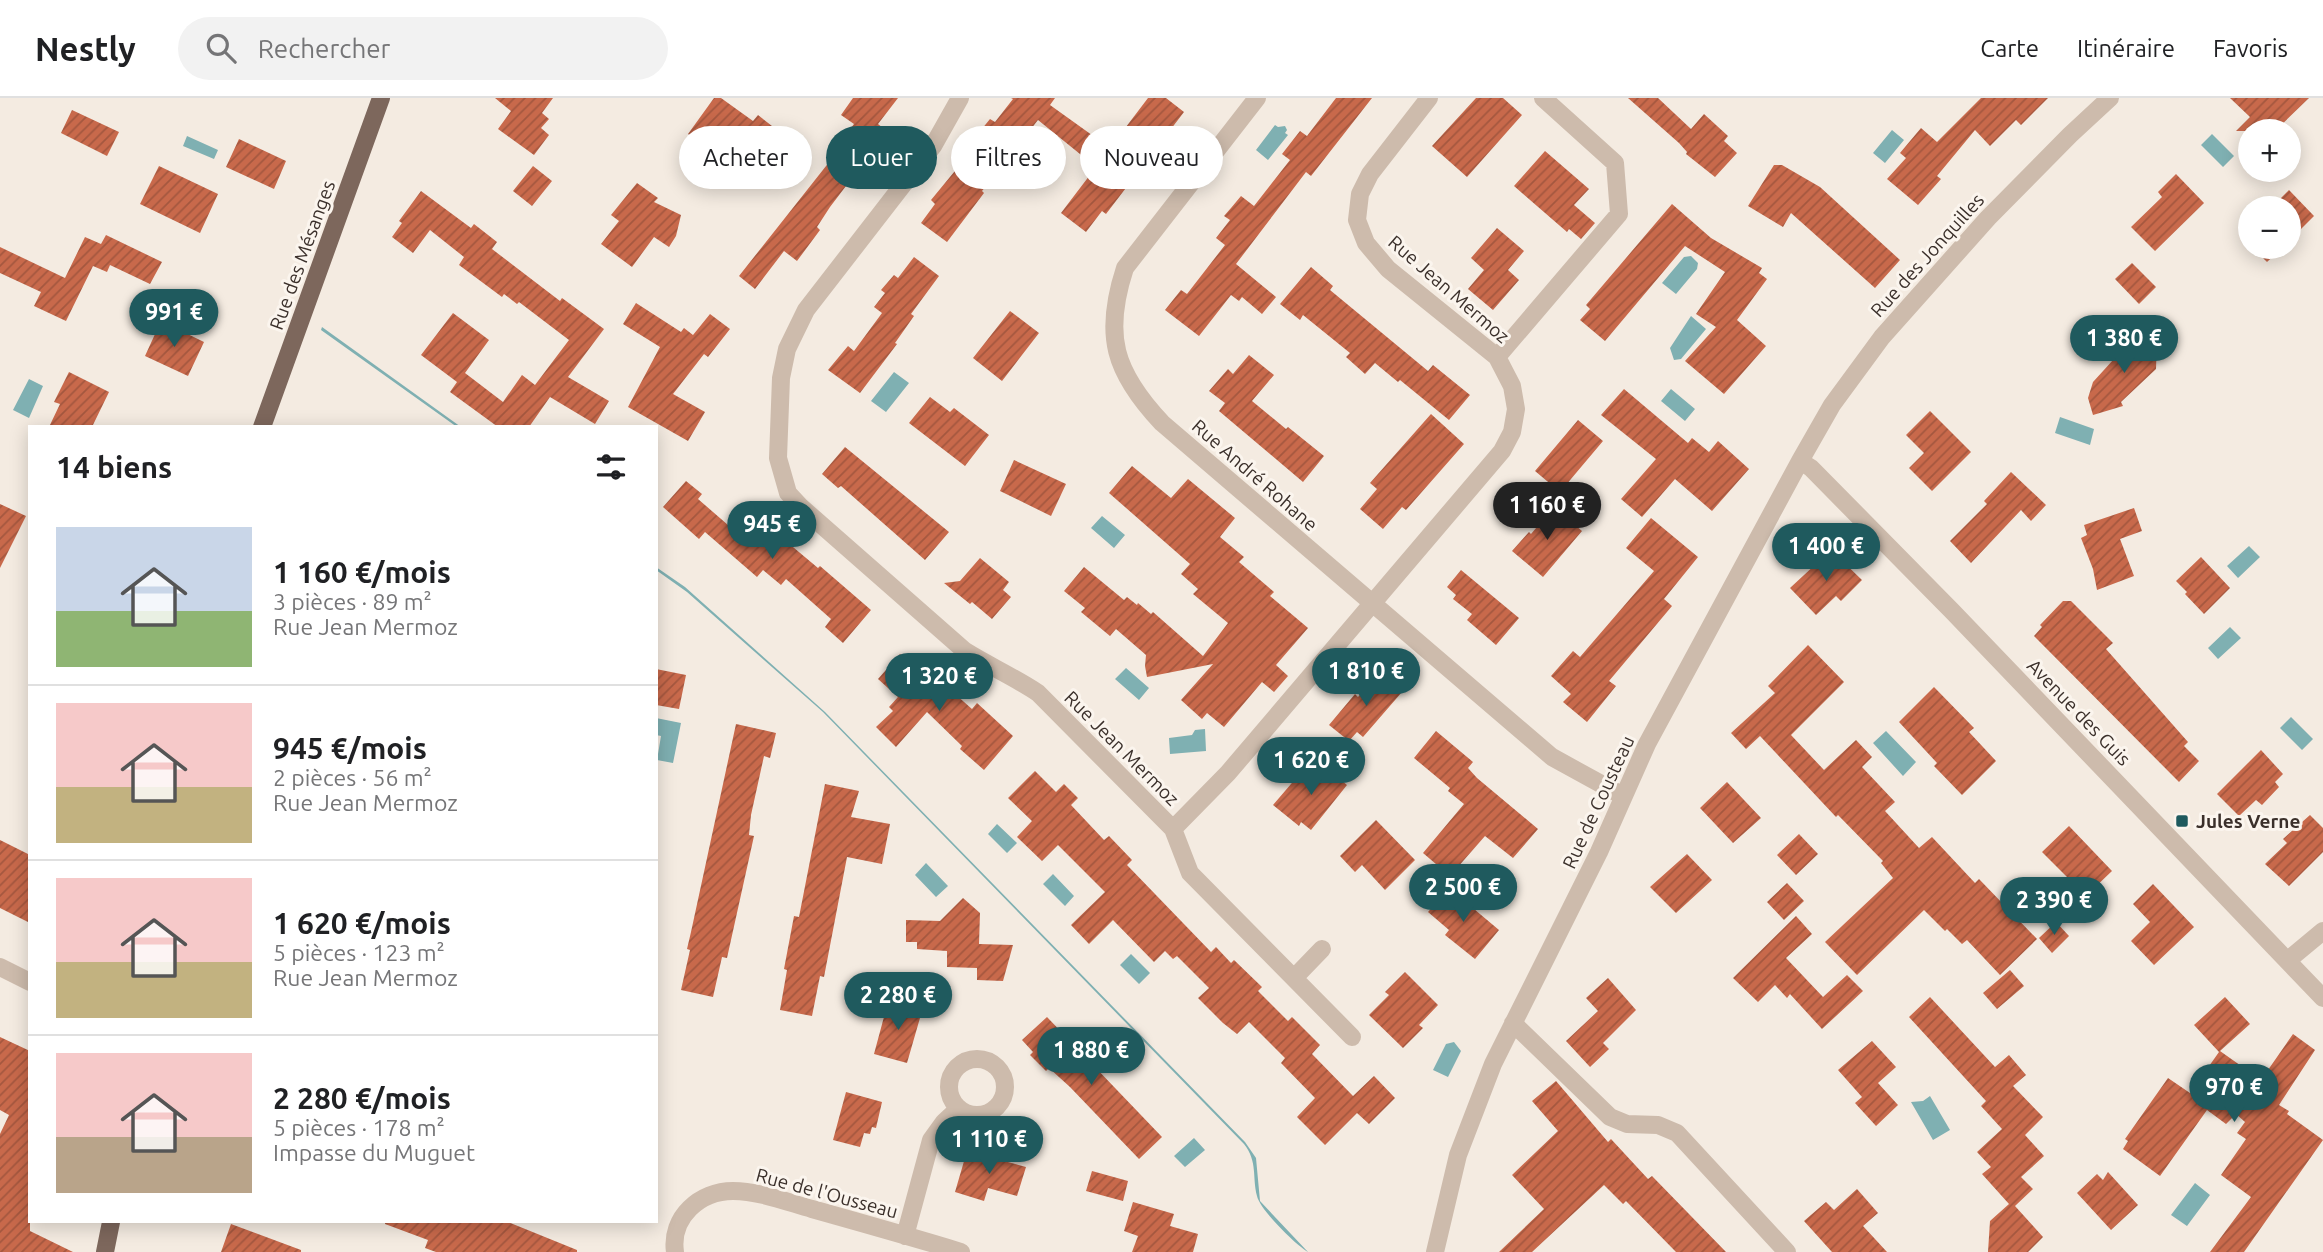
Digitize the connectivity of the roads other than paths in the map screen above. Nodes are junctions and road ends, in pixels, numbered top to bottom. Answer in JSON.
{"nodes":[{"id":1,"x":381,"y":98,"type":"edge"},
{"id":2,"x":960,"y":98,"type":"edge"},
{"id":3,"x":1257,"y":98,"type":"edge"},
{"id":4,"x":1429,"y":98,"type":"edge"},
{"id":5,"x":1543,"y":98,"type":"edge"},
{"id":6,"x":2110,"y":98,"type":"edge"},
{"id":7,"x":1497,"y":357,"type":"junction"},
{"id":8,"x":263,"y":425,"type":"edge"},
{"id":9,"x":1800,"y":461,"type":"junction"},
{"id":10,"x":1372,"y":602,"type":"junction"},
{"id":11,"x":1623,"y":796,"type":"junction"},
{"id":12,"x":1173,"y":829,"type":"junction"},
{"id":13,"x":2323,"y":931,"type":"edge"},
{"id":14,"x":1322,"y":949,"type":"dead end"},
{"id":15,"x":2288,"y":960,"type":"junction"},
{"id":16,"x":0,"y":967,"type":"edge"},
{"id":17,"x":1294,"y":978,"type":"junction"},
{"id":18,"x":28,"y":981,"type":"edge"},
{"id":19,"x":2323,"y":998,"type":"edge"},
{"id":20,"x":1513,"y":1023,"type":"junction"},
{"id":21,"x":1352,"y":1037,"type":"dead end"},
{"id":22,"x":958,"y":1109,"type":"dead end"},
{"id":23,"x":111,"y":1223,"type":"edge"},
{"id":24,"x":905,"y":1236,"type":"junction"},
{"id":25,"x":106,"y":1252,"type":"edge"},
{"id":26,"x":675,"y":1252,"type":"edge"},
{"id":27,"x":961,"y":1252,"type":"edge"},
{"id":28,"x":1435,"y":1252,"type":"edge"},
{"id":29,"x":1787,"y":1252,"type":"edge"}],
"edges":[{"from":1,"to":8,"type":"main road","name":"Rue des Mésanges"},
{"from":2,"to":12,"type":"street","name":"Rue Jean Mermoz"},
{"from":3,"to":10,"type":"street","name":"Rue André Rohane"},
{"from":4,"to":7,"type":"street","name":"Rue Jean Mermoz"},
{"from":5,"to":7,"type":"street"},
{"from":6,"to":9,"type":"street","name":"Rue des Jonquilles"},
{"from":7,"to":10,"type":"street","name":"Rue Jean Mermoz"},
{"from":9,"to":11,"type":"street","name":"Rue de Cousteau"},
{"from":9,"to":15,"type":"street","name":"Avenue des Guis"},
{"from":10,"to":11,"type":"street","name":"Rue André Rohane"},
{"from":10,"to":12,"type":"street","name":"Rue Jean Mermoz"},
{"from":11,"to":20,"type":"street","name":"Rue de Cousteau"},
{"from":12,"to":17,"type":"street"},
{"from":13,"to":15,"type":"street"},
{"from":14,"to":17,"type":"street"},
{"from":15,"to":19,"type":"street","name":"Avenue des Guis"},
{"from":16,"to":18,"type":"street"},
{"from":17,"to":21,"type":"street"},
{"from":20,"to":28,"type":"street","name":"Rue de Cousteau"},
{"from":20,"to":29,"type":"street"},
{"from":22,"to":24,"type":"street"},
{"from":23,"to":25,"type":"main road"},
{"from":24,"to":26,"type":"street","name":"Rue de l'Ousseau"},
{"from":24,"to":27,"type":"street","name":"Rue de l'Ousseau"}]}
